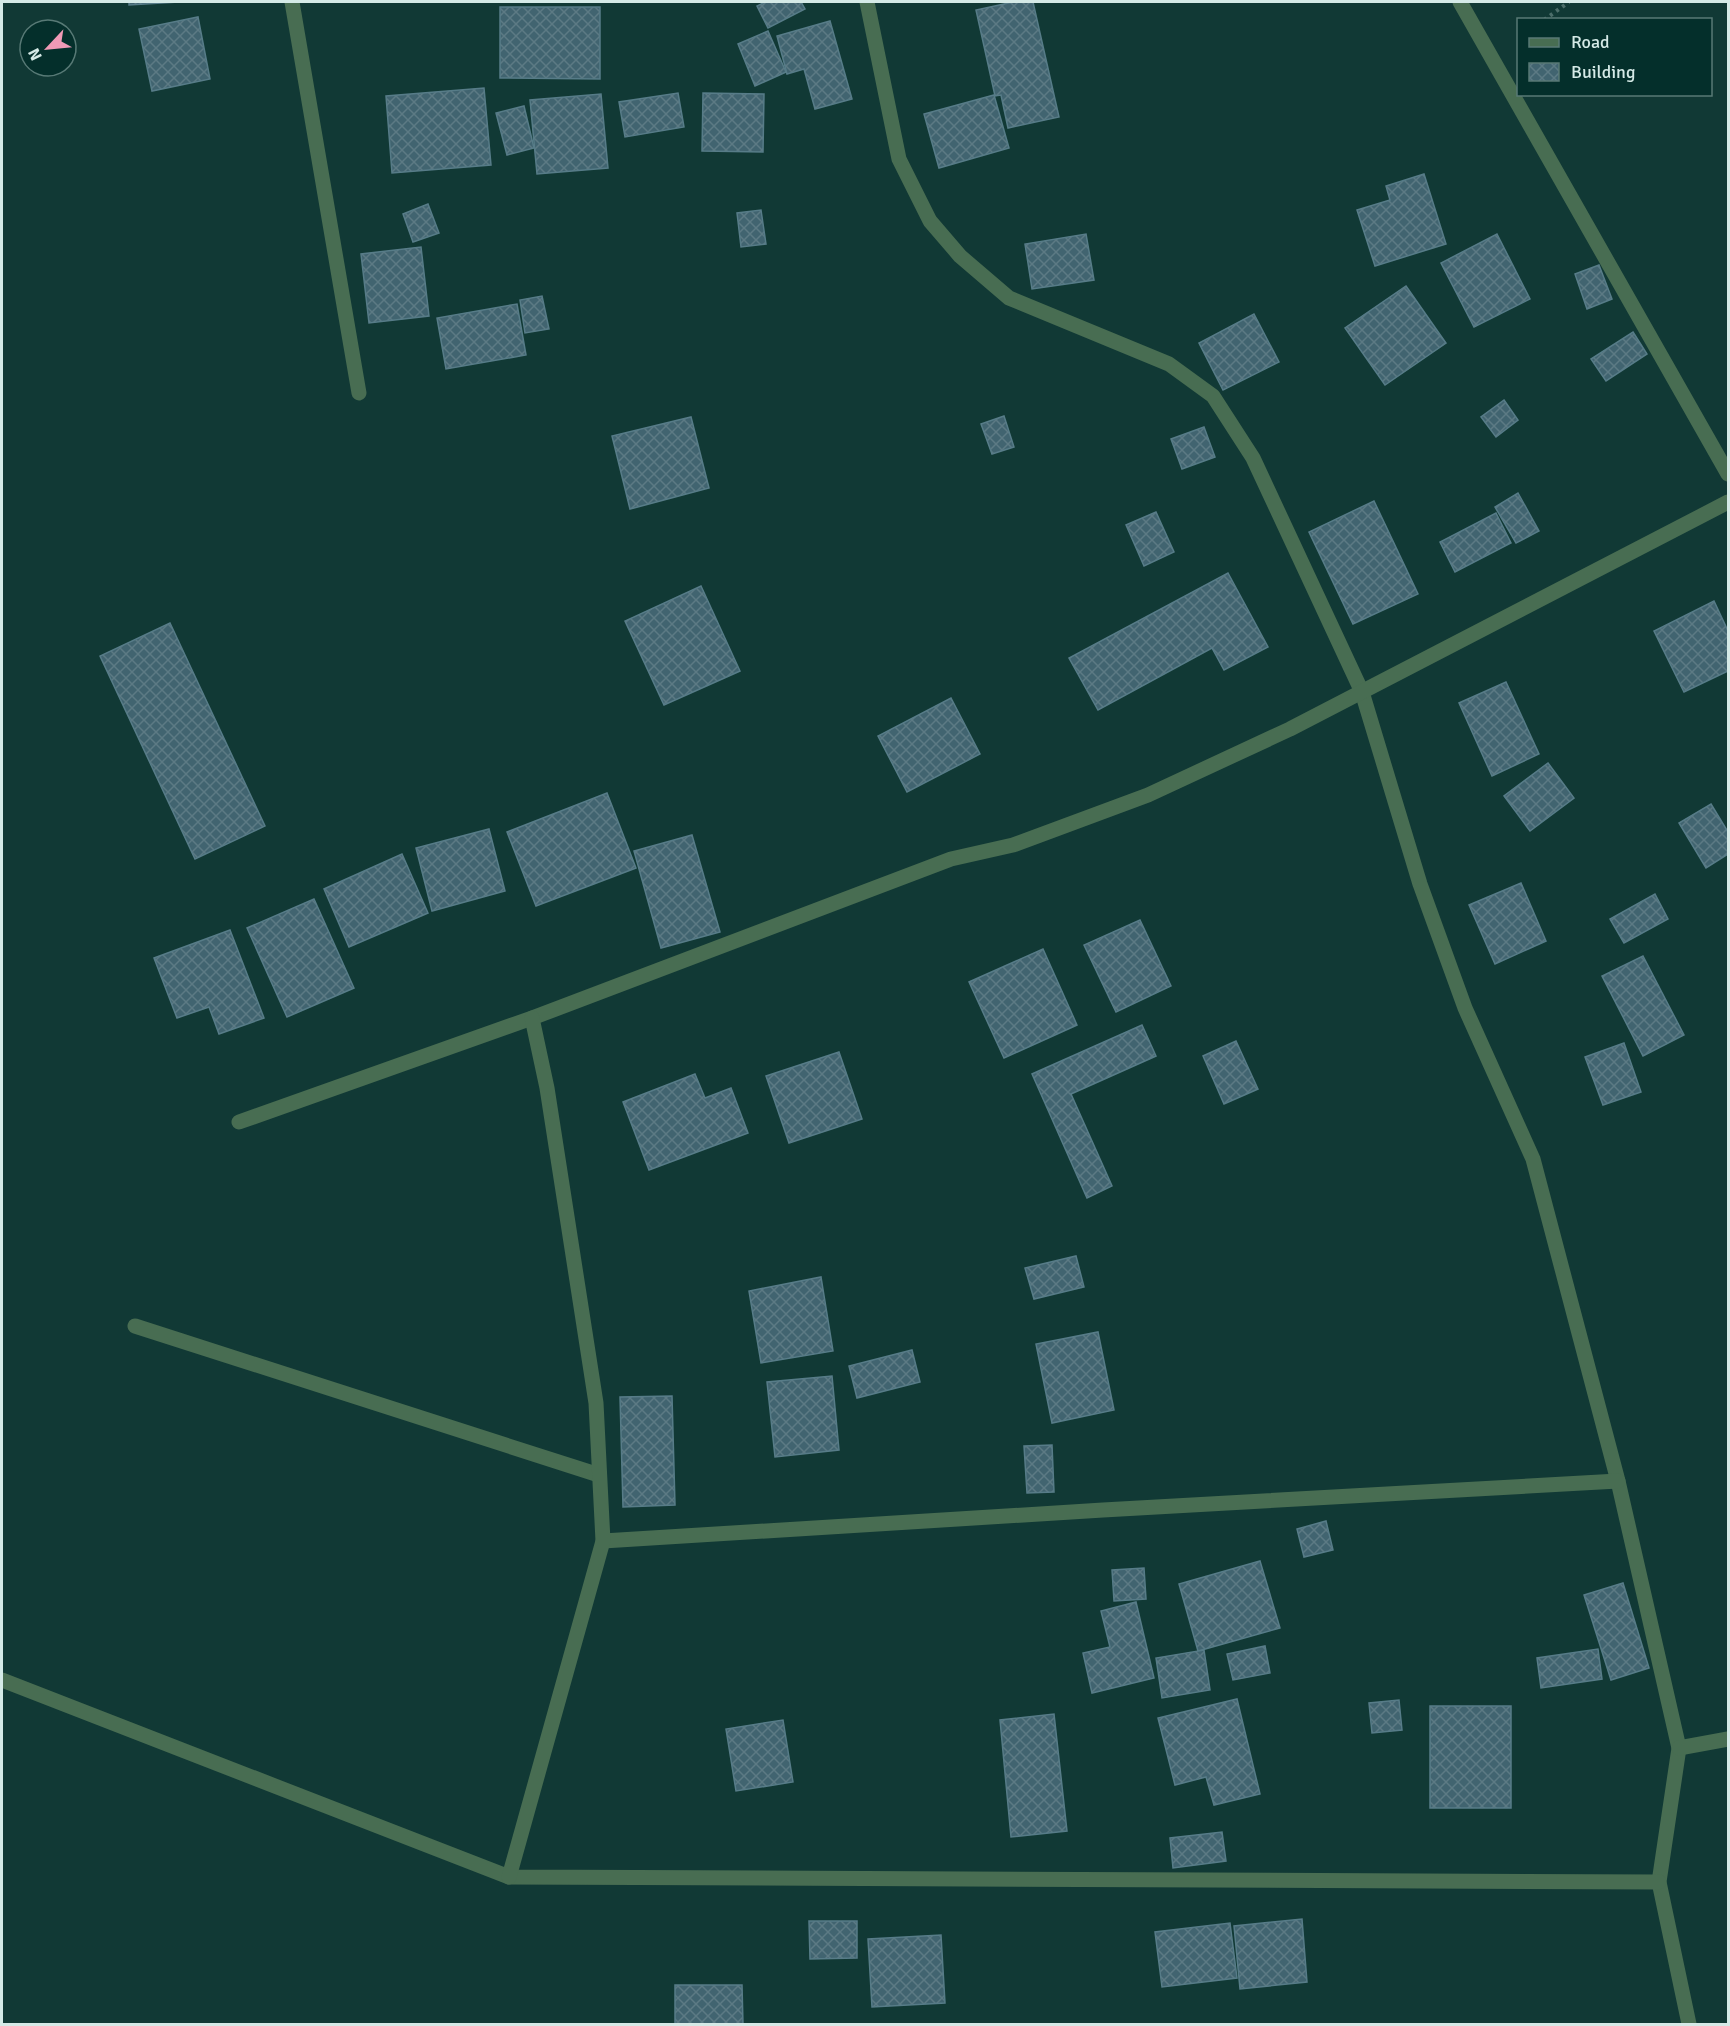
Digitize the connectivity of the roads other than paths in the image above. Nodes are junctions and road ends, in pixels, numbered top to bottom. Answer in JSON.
{"nodes":[{"id":1,"x":292,"y":2,"type":"edge"},
{"id":2,"x":867,"y":2,"type":"edge"},
{"id":3,"x":1460,"y":2,"type":"edge"},
{"id":4,"x":359,"y":393,"type":"dead end"},
{"id":5,"x":1728,"y":474,"type":"edge"},
{"id":6,"x":1728,"y":502,"type":"edge"},
{"id":7,"x":1362,"y":692,"type":"junction"},
{"id":8,"x":532,"y":1018,"type":"junction"},
{"id":9,"x":239,"y":1122,"type":"dead end"},
{"id":10,"x":135,"y":1326,"type":"dead end"},
{"id":11,"x":599,"y":1475,"type":"junction"},
{"id":12,"x":1618,"y":1481,"type":"junction"},
{"id":13,"x":603,"y":1541,"type":"junction"},
{"id":14,"x":2,"y":1680,"type":"edge"},
{"id":15,"x":1728,"y":1739,"type":"edge"},
{"id":16,"x":1679,"y":1748,"type":"junction"},
{"id":17,"x":509,"y":1877,"type":"junction"},
{"id":18,"x":1659,"y":1882,"type":"junction"},
{"id":19,"x":1689,"y":2025,"type":"edge"}],
"edges":[{"from":1,"to":4,"type":"street"},
{"from":2,"to":7,"type":"street"},
{"from":3,"to":5,"type":"street"},
{"from":6,"to":7,"type":"street"},
{"from":7,"to":8,"type":"street"},
{"from":7,"to":12,"type":"street"},
{"from":8,"to":9,"type":"street"},
{"from":8,"to":11,"type":"street"},
{"from":10,"to":11,"type":"street"},
{"from":11,"to":13,"type":"street"},
{"from":12,"to":13,"type":"street"},
{"from":12,"to":16,"type":"street"},
{"from":13,"to":17,"type":"street"},
{"from":14,"to":17,"type":"street"},
{"from":15,"to":16,"type":"street"},
{"from":16,"to":18,"type":"street"},
{"from":17,"to":18,"type":"street"},
{"from":18,"to":19,"type":"street"}]}
